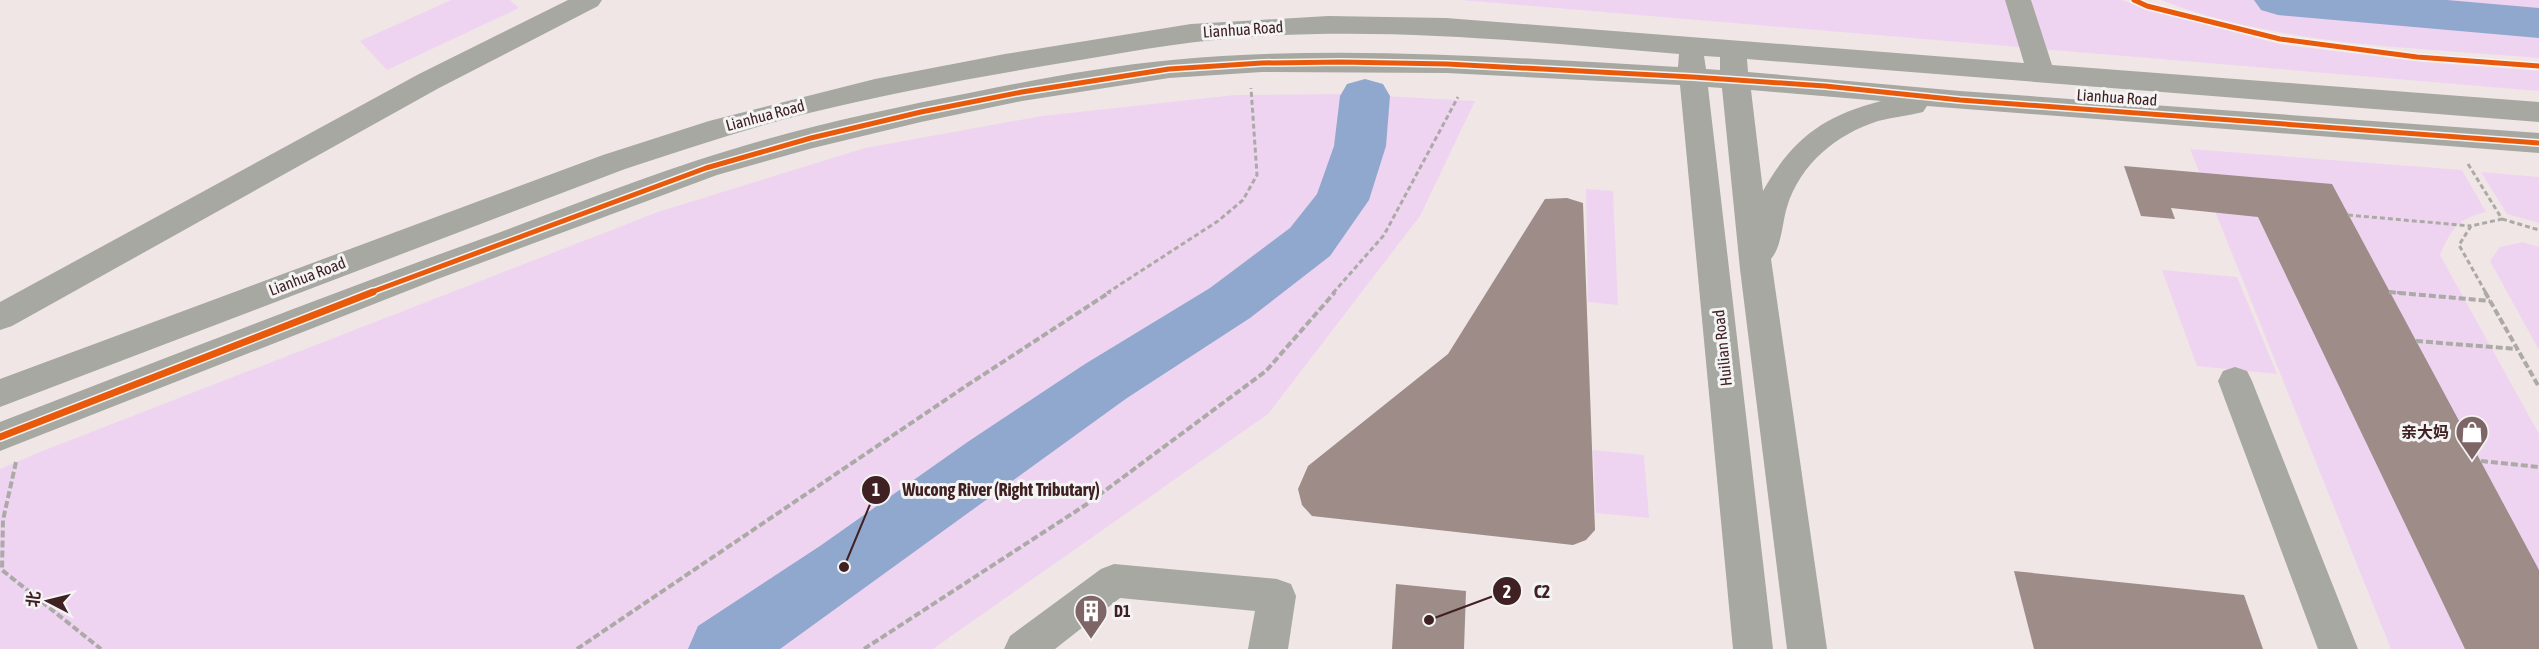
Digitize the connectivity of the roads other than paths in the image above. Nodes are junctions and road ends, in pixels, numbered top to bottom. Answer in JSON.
{"nodes":[{"id":1,"x":590,"y":0,"type":"edge"},
{"id":2,"x":2018,"y":0,"type":"edge"},
{"id":3,"x":1692,"y":62,"type":"junction"},
{"id":4,"x":1733,"y":65,"type":"junction"},
{"id":5,"x":2041,"y":73,"type":"junction"},
{"id":6,"x":1960,"y":100,"type":"junction"},
{"id":7,"x":2539,"y":112,"type":"edge"},
{"id":8,"x":2539,"y":143,"type":"edge"},
{"id":9,"x":1756,"y":269,"type":"junction"},
{"id":10,"x":0,"y":316,"type":"edge"},
{"id":11,"x":2235,"y":381,"type":"dead end"},
{"id":12,"x":0,"y":393,"type":"edge"},
{"id":13,"x":9,"y":445,"type":"edge"},
{"id":14,"x":1023,"y":649,"type":"edge"},
{"id":15,"x":1268,"y":649,"type":"edge"},
{"id":16,"x":1753,"y":649,"type":"edge"},
{"id":17,"x":1807,"y":649,"type":"edge"},
{"id":18,"x":2338,"y":649,"type":"edge"}],
"edges":[{"from":1,"to":10,"type":"street"},
{"from":2,"to":5,"type":"street"},
{"from":3,"to":4,"type":"street","name":"Lianhua Road"},
{"from":3,"to":12,"type":"street","name":"Lianhua Road"},
{"from":3,"to":13,"type":"street"},
{"from":3,"to":16,"type":"street","name":"Huilian Road"},
{"from":4,"to":5,"type":"street","name":"Lianhua Road"},
{"from":4,"to":6,"type":"street","name":"Lianhua Road"},
{"from":4,"to":9,"type":"street"},
{"from":5,"to":7,"type":"street","name":"Lianhua Road"},
{"from":6,"to":8,"type":"street","name":"Lianhua Road"},
{"from":6,"to":9,"type":"street"},
{"from":9,"to":17,"type":"street"},
{"from":11,"to":18,"type":"street"},
{"from":14,"to":15,"type":"street"}]}
